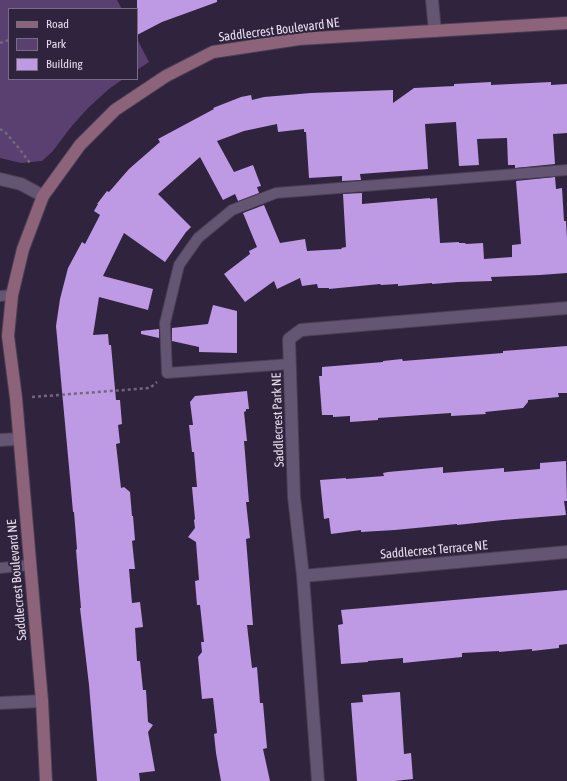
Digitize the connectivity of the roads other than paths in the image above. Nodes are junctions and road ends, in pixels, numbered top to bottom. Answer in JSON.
{"nodes":[{"id":1,"x":432,"y":0,"type":"edge"},
{"id":2,"x":567,"y":23,"type":"edge"},
{"id":3,"x":434,"y":31,"type":"junction"},
{"id":4,"x":567,"y":170,"type":"edge"},
{"id":5,"x":0,"y":178,"type":"edge"},
{"id":6,"x":43,"y":196,"type":"junction"},
{"id":7,"x":6,"y":296,"type":"edge"},
{"id":8,"x":567,"y":308,"type":"edge"},
{"id":9,"x":290,"y":364,"type":"junction"},
{"id":10,"x":19,"y":439,"type":"junction"},
{"id":11,"x":0,"y":440,"type":"edge"},
{"id":12,"x":567,"y":552,"type":"edge"},
{"id":13,"x":29,"y":565,"type":"junction"},
{"id":14,"x":0,"y":568,"type":"edge"},
{"id":15,"x":303,"y":576,"type":"junction"},
{"id":16,"x":42,"y":700,"type":"junction"},
{"id":17,"x":0,"y":703,"type":"edge"},
{"id":18,"x":46,"y":781,"type":"edge"},
{"id":19,"x":318,"y":781,"type":"edge"}],
"edges":[{"from":1,"to":3,"type":"street"},
{"from":2,"to":3,"type":"street","name":"Saddlecrest Boulevard NE"},
{"from":3,"to":6,"type":"street","name":"Saddlecrest Boulevard NE"},
{"from":4,"to":9,"type":"lane"},
{"from":5,"to":6,"type":"street"},
{"from":6,"to":7,"type":"street","name":"Saddlecrest Boulevard NE"},
{"from":7,"to":10,"type":"street","name":"Saddlecrest Boulevard NE"},
{"from":8,"to":9,"type":"street","name":"Saddlecrest Park NE"},
{"from":9,"to":15,"type":"street","name":"Saddlecrest Park NE"},
{"from":10,"to":11,"type":"street"},
{"from":10,"to":13,"type":"street","name":"Saddlecrest Boulevard NE"},
{"from":12,"to":15,"type":"street","name":"Saddlecrest Terrace NE"},
{"from":13,"to":14,"type":"lane"},
{"from":13,"to":16,"type":"street","name":"Saddlecrest Boulevard NE"},
{"from":15,"to":19,"type":"street","name":"Saddlecrest Park NE"},
{"from":16,"to":17,"type":"street"},
{"from":16,"to":18,"type":"street","name":"Saddlecrest Boulevard NE"}]}
